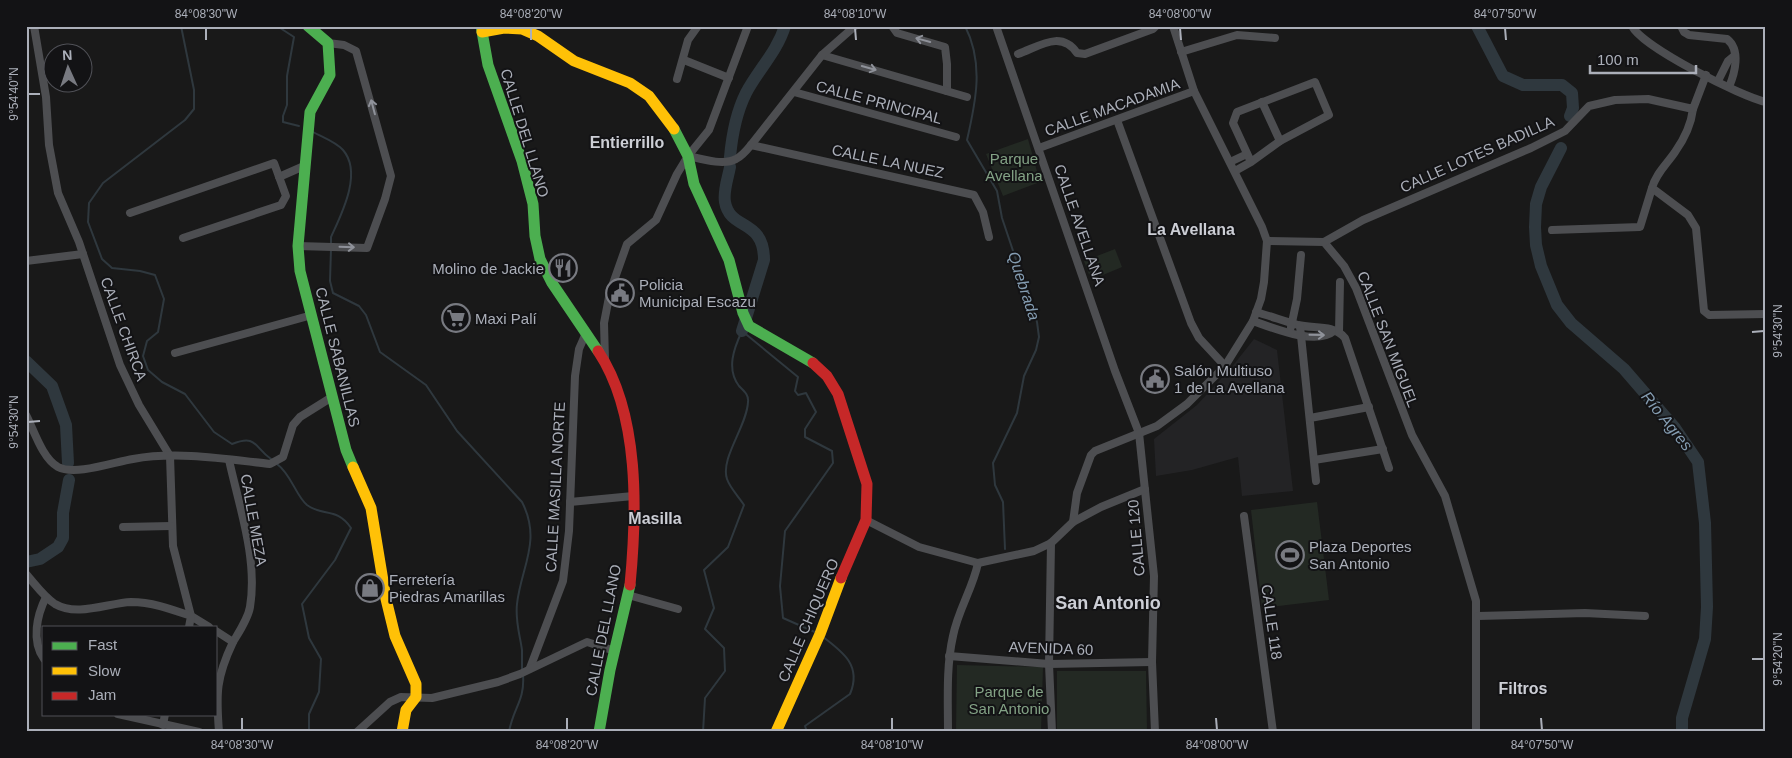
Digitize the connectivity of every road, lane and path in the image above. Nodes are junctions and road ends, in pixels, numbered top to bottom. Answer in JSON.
{"nodes":[{"id":1,"x":34,"y":26,"type":"edge"},
{"id":2,"x":698,"y":26,"type":"edge"},
{"id":3,"x":748,"y":26,"type":"edge"},
{"id":4,"x":855,"y":26,"type":"edge"},
{"id":5,"x":892,"y":26,"type":"edge"},
{"id":6,"x":996,"y":26,"type":"edge"},
{"id":7,"x":1156,"y":26,"type":"edge"},
{"id":8,"x":1173,"y":26,"type":"edge"},
{"id":9,"x":1632,"y":26,"type":"edge"},
{"id":10,"x":1681,"y":26,"type":"edge"},
{"id":11,"x":309,"y":27,"type":"edge"},
{"id":12,"x":481,"y":29,"type":"edge"},
{"id":13,"x":1275,"y":38,"type":"dead end"},
{"id":14,"x":328,"y":43,"type":"junction"},
{"id":15,"x":1181,"y":52,"type":"junction"},
{"id":16,"x":1018,"y":54,"type":"dead end"},
{"id":17,"x":822,"y":55,"type":"junction"},
{"id":18,"x":1734,"y":56,"type":"junction"},
{"id":19,"x":684,"y":60,"type":"junction"},
{"id":20,"x":1706,"y":75,"type":"junction"},
{"id":21,"x":729,"y":78,"type":"junction"},
{"id":22,"x":677,"y":79,"type":"dead end"},
{"id":23,"x":1718,"y":81,"type":"junction"},
{"id":24,"x":1729,"y":87,"type":"junction"},
{"id":25,"x":947,"y":91,"type":"junction"},
{"id":26,"x":1194,"y":91,"type":"junction"},
{"id":27,"x":794,"y":92,"type":"junction"},
{"id":28,"x":967,"y":97,"type":"dead end"},
{"id":29,"x":1262,"y":102,"type":"junction"},
{"id":30,"x":1766,"y":102,"type":"edge"},
{"id":31,"x":1693,"y":109,"type":"junction"},
{"id":32,"x":1117,"y":120,"type":"junction"},
{"id":33,"x":956,"y":137,"type":"dead end"},
{"id":34,"x":1280,"y":141,"type":"junction"},
{"id":35,"x":751,"y":146,"type":"junction"},
{"id":36,"x":1039,"y":148,"type":"junction"},
{"id":37,"x":1247,"y":154,"type":"junction"},
{"id":38,"x":688,"y":156,"type":"junction"},
{"id":39,"x":1230,"y":162,"type":"junction"},
{"id":40,"x":1251,"y":162,"type":"junction"},
{"id":41,"x":304,"y":166,"type":"junction"},
{"id":42,"x":1234,"y":170,"type":"junction"},
{"id":43,"x":279,"y":178,"type":"junction"},
{"id":44,"x":1652,"y":188,"type":"junction"},
{"id":45,"x":130,"y":213,"type":"dead end"},
{"id":46,"x":1552,"y":230,"type":"dead end"},
{"id":47,"x":989,"y":237,"type":"dead end"},
{"id":48,"x":183,"y":238,"type":"dead end"},
{"id":49,"x":1266,"y":241,"type":"junction"},
{"id":50,"x":1324,"y":242,"type":"junction"},
{"id":51,"x":298,"y":246,"type":"junction"},
{"id":52,"x":83,"y":254,"type":"junction"},
{"id":53,"x":1301,"y":255,"type":"dead end"},
{"id":54,"x":26,"y":261,"type":"edge"},
{"id":55,"x":1340,"y":282,"type":"dead end"},
{"id":56,"x":1256,"y":312,"type":"junction"},
{"id":57,"x":1766,"y":314,"type":"edge"},
{"id":58,"x":312,"y":315,"type":"junction"},
{"id":59,"x":1253,"y":321,"type":"junction"},
{"id":60,"x":1297,"y":325,"type":"junction"},
{"id":61,"x":1336,"y":332,"type":"junction"},
{"id":62,"x":586,"y":333,"type":"junction"},
{"id":63,"x":1290,"y":334,"type":"junction"},
{"id":64,"x":1299,"y":335,"type":"junction"},
{"id":65,"x":175,"y":353,"type":"dead end"},
{"id":66,"x":605,"y":362,"type":"junction"},
{"id":67,"x":1225,"y":366,"type":"junction"},
{"id":68,"x":332,"y":396,"type":"junction"},
{"id":69,"x":1370,"y":407,"type":"junction"},
{"id":70,"x":26,"y":415,"type":"edge"},
{"id":71,"x":1310,"y":418,"type":"junction"},
{"id":72,"x":1139,"y":433,"type":"junction"},
{"id":73,"x":1383,"y":449,"type":"junction"},
{"id":74,"x":170,"y":456,"type":"junction"},
{"id":75,"x":229,"y":460,"type":"junction"},
{"id":76,"x":1314,"y":460,"type":"junction"},
{"id":77,"x":1389,"y":468,"type":"dead end"},
{"id":78,"x":1316,"y":481,"type":"dead end"},
{"id":79,"x":1145,"y":490,"type":"junction"},
{"id":80,"x":633,"y":496,"type":"junction"},
{"id":81,"x":570,"y":502,"type":"junction"},
{"id":82,"x":1244,"y":516,"type":"dead end"},
{"id":83,"x":866,"y":520,"type":"junction"},
{"id":84,"x":1073,"y":522,"type":"junction"},
{"id":85,"x":171,"y":526,"type":"junction"},
{"id":86,"x":123,"y":527,"type":"dead end"},
{"id":87,"x":1051,"y":543,"type":"junction"},
{"id":88,"x":978,"y":563,"type":"junction"},
{"id":89,"x":26,"y":574,"type":"edge"},
{"id":90,"x":628,"y":595,"type":"junction"},
{"id":91,"x":46,"y":597,"type":"junction"},
{"id":92,"x":678,"y":608,"type":"dead end"},
{"id":93,"x":191,"y":616,"type":"junction"},
{"id":94,"x":1478,"y":616,"type":"junction"},
{"id":95,"x":1645,"y":616,"type":"dead end"},
{"id":96,"x":189,"y":626,"type":"edge"},
{"id":97,"x":207,"y":626,"type":"edge"},
{"id":98,"x":218,"y":632,"type":"edge"},
{"id":99,"x":234,"y":642,"type":"junction"},
{"id":100,"x":615,"y":650,"type":"junction"},
{"id":101,"x":42,"y":656,"type":"edge"},
{"id":102,"x":949,"y":656,"type":"junction"},
{"id":103,"x":1152,"y":662,"type":"junction"},
{"id":104,"x":1049,"y":664,"type":"junction"},
{"id":105,"x":530,"y":668,"type":"junction"},
{"id":106,"x":218,"y":679,"type":"edge"},
{"id":107,"x":416,"y":697,"type":"junction"},
{"id":108,"x":126,"y":716,"type":"edge"},
{"id":109,"x":165,"y":716,"type":"edge"},
{"id":110,"x":218,"y":716,"type":"edge"},
{"id":111,"x":163,"y":725,"type":"junction"},
{"id":112,"x":357,"y":731,"type":"edge"},
{"id":113,"x":199,"y":732,"type":"edge"},
{"id":114,"x":219,"y":732,"type":"edge"},
{"id":115,"x":402,"y":732,"type":"edge"},
{"id":116,"x":599,"y":732,"type":"edge"},
{"id":117,"x":776,"y":732,"type":"edge"},
{"id":118,"x":948,"y":732,"type":"edge"},
{"id":119,"x":1052,"y":732,"type":"edge"},
{"id":120,"x":1155,"y":732,"type":"edge"},
{"id":121,"x":1273,"y":732,"type":"edge"},
{"id":122,"x":1476,"y":732,"type":"edge"}],
"edges":[{"from":1,"to":52,"type":"street","name":"CALLE CHIRCA"},
{"from":2,"to":19,"type":"street"},
{"from":3,"to":21,"type":"street"},
{"from":4,"to":17,"type":"street"},
{"from":25,"to":5,"type":"street","one_way":true},
{"from":6,"to":36,"type":"street","name":"CALLE AVELLANA"},
{"from":7,"to":16,"type":"street"},
{"from":8,"to":15,"type":"street"},
{"from":9,"to":20,"type":"street"},
{"from":10,"to":18,"type":"street"},
{"from":11,"to":14,"type":"street"},
{"from":12,"to":38,"type":"street"},
{"from":12,"to":62,"type":"street","name":"CALLE DEL LLANO"},
{"from":13,"to":15,"type":"street"},
{"from":14,"to":41,"type":"street","name":"CALLE SABANILLAS"},
{"from":51,"to":14,"type":"street","one_way":true},
{"from":15,"to":26,"type":"street"},
{"from":17,"to":25,"type":"street","one_way":true},
{"from":17,"to":27,"type":"street"},
{"from":18,"to":23,"type":"street"},
{"from":18,"to":24,"type":"street"},
{"from":19,"to":21,"type":"street"},
{"from":19,"to":22,"type":"street"},
{"from":20,"to":23,"type":"street"},
{"from":20,"to":31,"type":"street"},
{"from":21,"to":38,"type":"street"},
{"from":23,"to":24,"type":"street"},
{"from":24,"to":30,"type":"street"},
{"from":25,"to":28,"type":"street"},
{"from":26,"to":32,"type":"street","name":"CALLE MACADAMIA"},
{"from":26,"to":39,"type":"street"},
{"from":27,"to":33,"type":"street","name":"CALLE PRINCIPAL"},
{"from":27,"to":35,"type":"street"},
{"from":29,"to":34,"type":"street"},
{"from":29,"to":34,"type":"street"},
{"from":29,"to":37,"type":"street"},
{"from":31,"to":44,"type":"street"},
{"from":31,"to":50,"type":"street","name":"CALLE LOTES BADILLA"},
{"from":32,"to":36,"type":"street","name":"CALLE MACADAMIA"},
{"from":32,"to":67,"type":"street"},
{"from":34,"to":40,"type":"street"},
{"from":35,"to":38,"type":"street"},
{"from":35,"to":47,"type":"street","name":"CALLE LA NUEZ"},
{"from":36,"to":72,"type":"street","name":"CALLE AVELLANA"},
{"from":37,"to":39,"type":"street"},
{"from":37,"to":40,"type":"street"},
{"from":38,"to":66,"type":"street"},
{"from":38,"to":83,"type":"street"},
{"from":39,"to":42,"type":"street"},
{"from":40,"to":42,"type":"street"},
{"from":41,"to":43,"type":"street"},
{"from":41,"to":51,"type":"street","name":"CALLE SABANILLAS"},
{"from":42,"to":49,"type":"street"},
{"from":43,"to":45,"type":"street"},
{"from":43,"to":48,"type":"street"},
{"from":44,"to":46,"type":"street"},
{"from":44,"to":57,"type":"street"},
{"from":49,"to":50,"type":"street"},
{"from":49,"to":56,"type":"street"},
{"from":50,"to":94,"type":"street","name":"CALLE SAN MIGUEL"},
{"from":51,"to":58,"type":"street","name":"CALLE SABANILLAS"},
{"from":52,"to":54,"type":"street"},
{"from":52,"to":74,"type":"street","name":"CALLE CHIRCA"},
{"from":53,"to":60,"type":"street"},
{"from":55,"to":61,"type":"street"},
{"from":56,"to":59,"type":"street"},
{"from":56,"to":60,"type":"street"},
{"from":58,"to":65,"type":"street"},
{"from":58,"to":68,"type":"street","name":"CALLE SABANILLAS"},
{"from":59,"to":63,"type":"street"},
{"from":59,"to":67,"type":"street"},
{"from":60,"to":61,"type":"street"},
{"from":60,"to":63,"type":"street"},
{"from":60,"to":64,"type":"street"},
{"from":64,"to":61,"type":"street","one_way":true},
{"from":61,"to":69,"type":"street"},
{"from":62,"to":66,"type":"street","name":"CALLE DEL LLANO"},
{"from":62,"to":81,"type":"street","name":"CALLE MASILLA NORTE"},
{"from":63,"to":64,"type":"street"},
{"from":64,"to":71,"type":"street"},
{"from":66,"to":80,"type":"street","name":"CALLE DEL LLANO"},
{"from":67,"to":72,"type":"street"},
{"from":68,"to":75,"type":"street"},
{"from":68,"to":107,"type":"street","name":"CALLE SABANILLAS"},
{"from":69,"to":71,"type":"street"},
{"from":69,"to":73,"type":"street"},
{"from":70,"to":74,"type":"street"},
{"from":71,"to":76,"type":"street"},
{"from":72,"to":79,"type":"street","name":"CALLE 120"},
{"from":72,"to":84,"type":"street"},
{"from":73,"to":76,"type":"street"},
{"from":73,"to":77,"type":"street"},
{"from":74,"to":75,"type":"street"},
{"from":74,"to":85,"type":"street"},
{"from":75,"to":99,"type":"street","name":"CALLE MEZA"},
{"from":76,"to":78,"type":"street"},
{"from":79,"to":84,"type":"street"},
{"from":79,"to":103,"type":"street","name":"CALLE 120"},
{"from":80,"to":81,"type":"street"},
{"from":80,"to":90,"type":"street","name":"CALLE DEL LLANO"},
{"from":81,"to":105,"type":"street","name":"CALLE MASILLA NORTE"},
{"from":82,"to":121,"type":"street","name":"CALLE 118"},
{"from":83,"to":88,"type":"street"},
{"from":83,"to":117,"type":"street","name":"CALLE CHIQUERO"},
{"from":84,"to":87,"type":"street"},
{"from":85,"to":86,"type":"street"},
{"from":85,"to":93,"type":"street"},
{"from":87,"to":88,"type":"street"},
{"from":87,"to":104,"type":"street"},
{"from":88,"to":102,"type":"street"},
{"from":89,"to":91,"type":"street"},
{"from":90,"to":92,"type":"street"},
{"from":90,"to":100,"type":"street","name":"CALLE DEL LLANO"},
{"from":91,"to":93,"type":"street"},
{"from":91,"to":101,"type":"street"},
{"from":93,"to":96,"type":"street"},
{"from":93,"to":97,"type":"street"},
{"from":94,"to":95,"type":"street"},
{"from":94,"to":122,"type":"street","name":"CALLE SAN MIGUEL"},
{"from":98,"to":99,"type":"street"},
{"from":99,"to":106,"type":"street"},
{"from":100,"to":105,"type":"street"},
{"from":100,"to":116,"type":"street","name":"CALLE DEL LLANO"},
{"from":102,"to":104,"type":"street","name":"AVENIDA 60"},
{"from":102,"to":118,"type":"street"},
{"from":103,"to":104,"type":"street","name":"AVENIDA 60"},
{"from":103,"to":120,"type":"street","name":"CALLE 120"},
{"from":104,"to":119,"type":"street"},
{"from":105,"to":107,"type":"street"},
{"from":107,"to":112,"type":"street"},
{"from":107,"to":115,"type":"street"},
{"from":108,"to":111,"type":"street"},
{"from":109,"to":111,"type":"street"},
{"from":110,"to":114,"type":"street"},
{"from":111,"to":113,"type":"street"}]}
